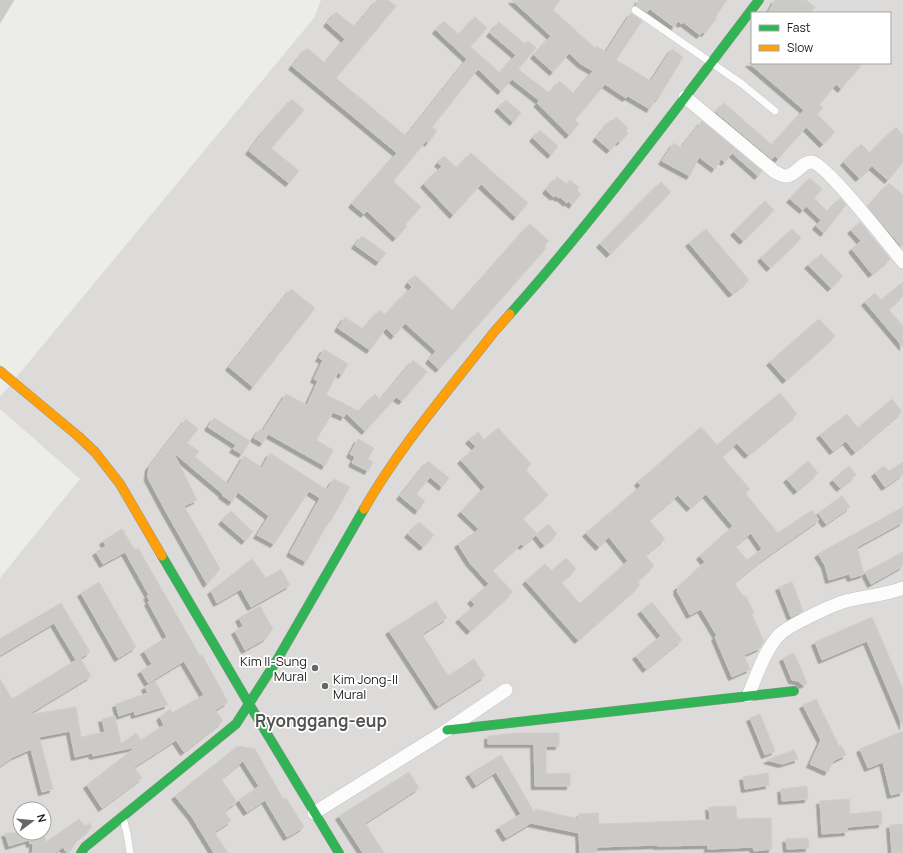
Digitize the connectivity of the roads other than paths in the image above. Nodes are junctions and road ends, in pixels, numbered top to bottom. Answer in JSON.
{"nodes":[{"id":1,"x":759,"y":0,"type":"edge"},
{"id":2,"x":635,"y":10,"type":"dead end"},
{"id":3,"x":711,"y":63,"type":"junction"},
{"id":4,"x":686,"y":97,"type":"junction"},
{"id":5,"x":775,"y":111,"type":"dead end"},
{"id":6,"x":903,"y":262,"type":"edge"},
{"id":7,"x":0,"y":371,"type":"edge"},
{"id":8,"x":903,"y":588,"type":"edge"},
{"id":9,"x":506,"y":690,"type":"dead end"},
{"id":10,"x":794,"y":691,"type":"dead end"},
{"id":11,"x":748,"y":696,"type":"junction"},
{"id":12,"x":249,"y":704,"type":"junction"},
{"id":13,"x":447,"y":730,"type":"junction"},
{"id":14,"x":314,"y":813,"type":"junction"},
{"id":15,"x":123,"y":816,"type":"junction"},
{"id":16,"x":81,"y":853,"type":"edge"},
{"id":17,"x":130,"y":853,"type":"edge"},
{"id":18,"x":339,"y":853,"type":"edge"}],
"edges":[{"from":1,"to":3,"type":"main road"},
{"from":2,"to":3,"type":"lane"},
{"from":3,"to":4,"type":"main road"},
{"from":3,"to":5,"type":"lane"},
{"from":4,"to":6,"type":"street"},
{"from":4,"to":12,"type":"main road"},
{"from":7,"to":12,"type":"main road"},
{"from":8,"to":11,"type":"street"},
{"from":9,"to":13,"type":"street"},
{"from":10,"to":11,"type":"main road"},
{"from":11,"to":13,"type":"main road"},
{"from":12,"to":14,"type":"main road"},
{"from":12,"to":15,"type":"main road"},
{"from":13,"to":14,"type":"street"},
{"from":14,"to":18,"type":"main road"},
{"from":15,"to":16,"type":"main road"},
{"from":15,"to":17,"type":"lane"}]}
